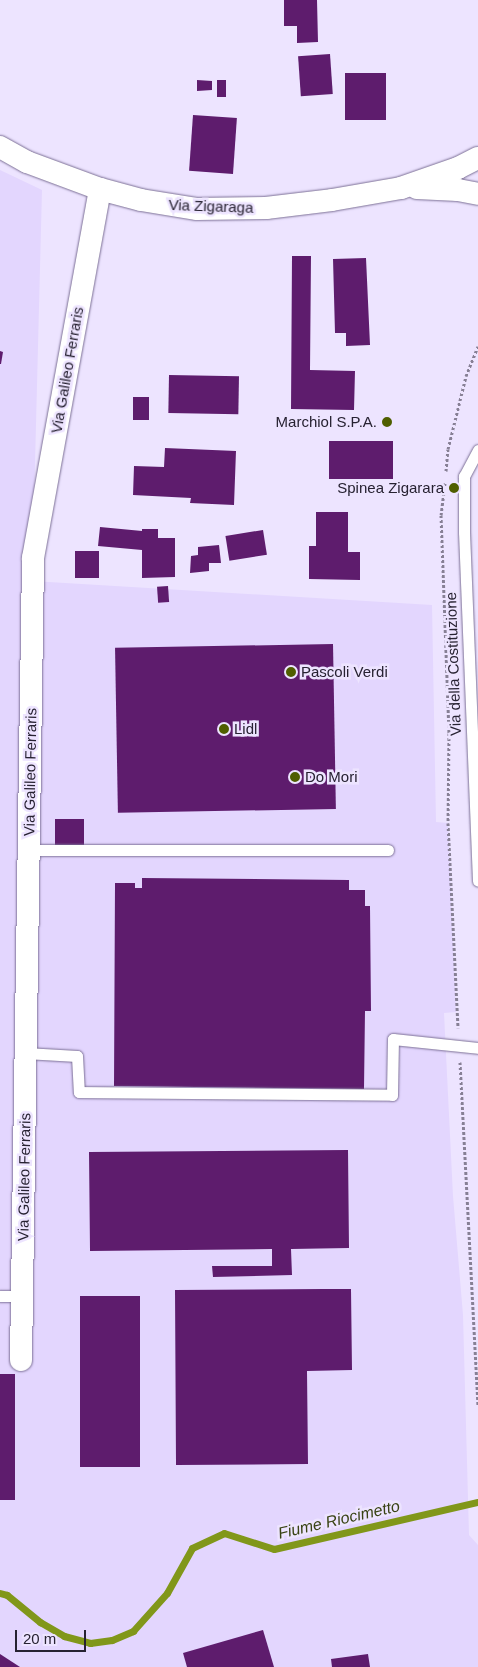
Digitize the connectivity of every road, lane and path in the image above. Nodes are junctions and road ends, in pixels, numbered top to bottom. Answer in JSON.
{"nodes":[{"id":1,"x":0,"y":147,"type":"edge"},
{"id":2,"x":478,"y":158,"type":"edge"},
{"id":3,"x":401,"y":188,"type":"junction"},
{"id":4,"x":100,"y":189,"type":"junction"},
{"id":5,"x":478,"y":194,"type":"edge"},
{"id":6,"x":478,"y":346,"type":"edge"},
{"id":7,"x":478,"y":450,"type":"edge"},
{"id":8,"x":29,"y":850,"type":"junction"},
{"id":9,"x":388,"y":850,"type":"dead end"},
{"id":10,"x":478,"y":881,"type":"edge"},
{"id":11,"x":459,"y":1046,"type":"junction"},
{"id":12,"x":478,"y":1048,"type":"edge"},
{"id":13,"x":26,"y":1053,"type":"junction"},
{"id":14,"x":11,"y":1296,"type":"edge"},
{"id":15,"x":21,"y":1360,"type":"dead end"},
{"id":16,"x":478,"y":1406,"type":"edge"}],
"edges":[{"from":1,"to":4,"type":"street","name":"Via Zigaraga"},
{"from":2,"to":3,"type":"street","name":"Via Zigaraga"},
{"from":3,"to":4,"type":"street","name":"Via Zigaraga"},
{"from":3,"to":5,"type":"street","name":"Via Zigaraga"},
{"from":4,"to":8,"type":"street","name":"Via Galileo Ferraris"},
{"from":6,"to":11,"type":"path"},
{"from":7,"to":10,"type":"lane","name":"Via della Costituzione"},
{"from":8,"to":9,"type":"lane"},
{"from":8,"to":13,"type":"street","name":"Via Galileo Ferraris"},
{"from":11,"to":12,"type":"lane"},
{"from":11,"to":13,"type":"lane"},
{"from":11,"to":16,"type":"path"},
{"from":13,"to":14,"type":"street","name":"Via Galileo Ferraris"},
{"from":14,"to":15,"type":"street","name":"Via Galileo Ferraris"}]}
